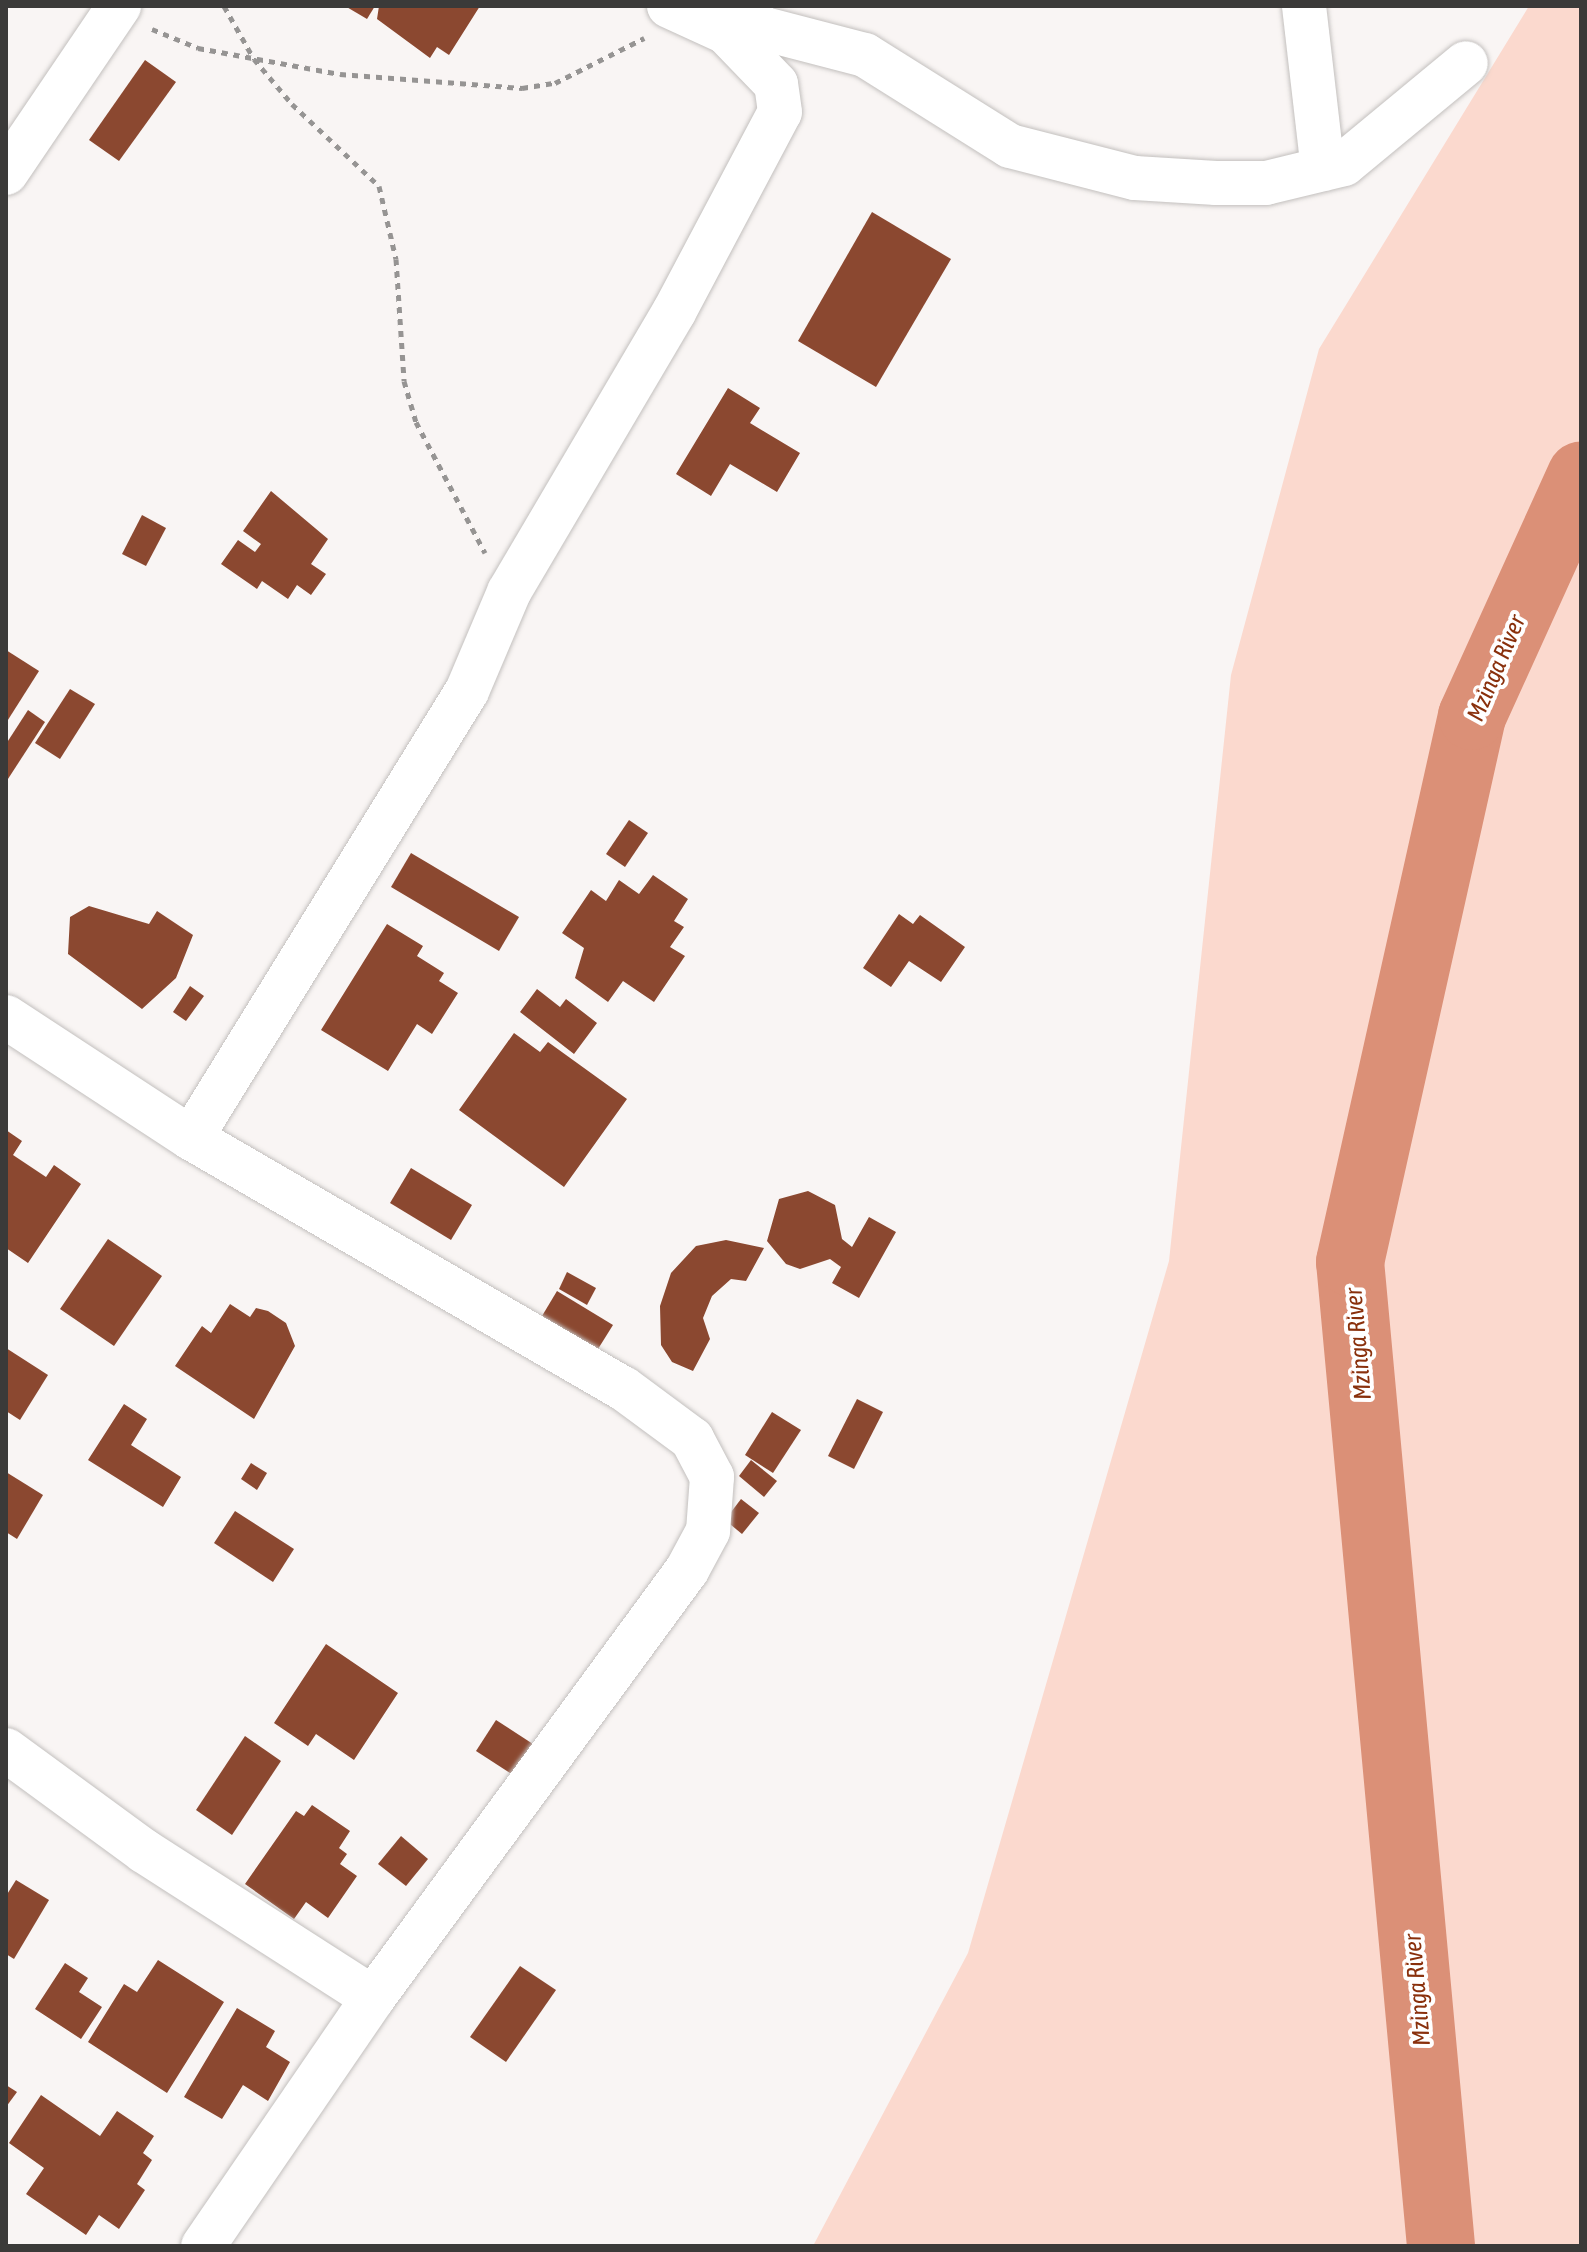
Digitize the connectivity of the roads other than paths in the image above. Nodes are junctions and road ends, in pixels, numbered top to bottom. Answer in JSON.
{"nodes":[{"id":1,"x":1304,"y":6,"type":"edge"},
{"id":2,"x":116,"y":9,"type":"edge"},
{"id":3,"x":664,"y":19,"type":"edge"},
{"id":4,"x":745,"y":20,"type":"edge"},
{"id":5,"x":1466,"y":63,"type":"dead end"},
{"id":6,"x":1323,"y":169,"type":"junction"},
{"id":7,"x":6,"y":173,"type":"edge"},
{"id":8,"x":6,"y":1017,"type":"edge"},
{"id":9,"x":191,"y":1138,"type":"junction"},
{"id":10,"x":6,"y":1750,"type":"edge"},
{"id":11,"x":373,"y":1998,"type":"junction"},
{"id":12,"x":203,"y":2246,"type":"edge"}],
"edges":[{"from":1,"to":6,"type":"street"},
{"from":2,"to":7,"type":"street"},
{"from":3,"to":4,"type":"street"},
{"from":4,"to":6,"type":"street"},
{"from":4,"to":9,"type":"street"},
{"from":5,"to":6,"type":"street"},
{"from":8,"to":9,"type":"street"},
{"from":9,"to":11,"type":"street"},
{"from":10,"to":11,"type":"street"},
{"from":11,"to":12,"type":"street"}]}
